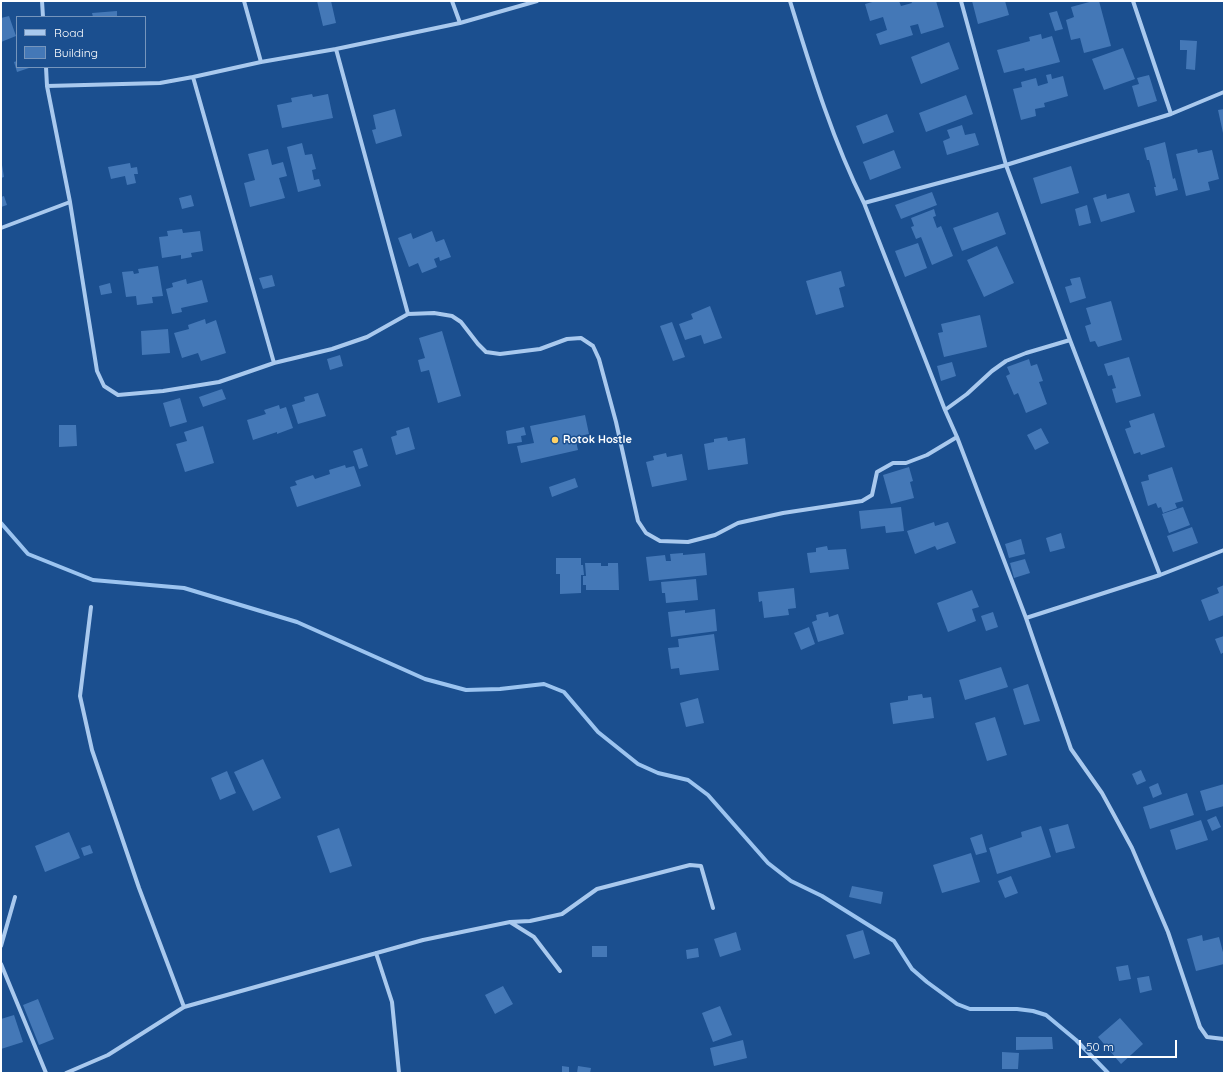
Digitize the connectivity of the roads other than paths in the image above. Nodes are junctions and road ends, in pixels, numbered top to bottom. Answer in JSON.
{"nodes":[{"id":1,"x":42,"y":1,"type":"edge"},
{"id":2,"x":244,"y":1,"type":"edge"},
{"id":3,"x":452,"y":1,"type":"edge"},
{"id":4,"x":537,"y":1,"type":"edge"},
{"id":5,"x":790,"y":1,"type":"edge"},
{"id":6,"x":961,"y":1,"type":"edge"},
{"id":7,"x":1134,"y":1,"type":"edge"},
{"id":8,"x":43,"y":16,"type":"edge"},
{"id":9,"x":460,"y":23,"type":"junction"},
{"id":10,"x":336,"y":49,"type":"junction"},
{"id":11,"x":261,"y":62,"type":"junction"},
{"id":12,"x":46,"y":68,"type":"edge"},
{"id":13,"x":193,"y":77,"type":"junction"},
{"id":14,"x":47,"y":86,"type":"junction"},
{"id":15,"x":1224,"y":92,"type":"edge"},
{"id":16,"x":1171,"y":114,"type":"junction"},
{"id":17,"x":1006,"y":165,"type":"junction"},
{"id":18,"x":70,"y":202,"type":"junction"},
{"id":19,"x":864,"y":203,"type":"junction"},
{"id":20,"x":1,"y":228,"type":"edge"},
{"id":21,"x":408,"y":314,"type":"junction"},
{"id":22,"x":1070,"y":340,"type":"junction"},
{"id":23,"x":274,"y":363,"type":"junction"},
{"id":24,"x":945,"y":410,"type":"junction"},
{"id":25,"x":957,"y":437,"type":"junction"},
{"id":26,"x":1224,"y":550,"type":"edge"},
{"id":27,"x":1160,"y":575,"type":"junction"},
{"id":28,"x":91,"y":608,"type":"dead end"},
{"id":29,"x":1026,"y":618,"type":"junction"},
{"id":30,"x":15,"y":897,"type":"dead end"},
{"id":31,"x":713,"y":908,"type":"dead end"},
{"id":32,"x":510,"y":922,"type":"junction"},
{"id":33,"x":1,"y":946,"type":"edge"},
{"id":34,"x":376,"y":953,"type":"junction"},
{"id":35,"x":1,"y":964,"type":"edge"},
{"id":36,"x":560,"y":971,"type":"dead end"},
{"id":37,"x":184,"y":1007,"type":"junction"},
{"id":38,"x":1224,"y":1039,"type":"edge"},
{"id":39,"x":46,"y":1073,"type":"edge"},
{"id":40,"x":66,"y":1073,"type":"edge"},
{"id":41,"x":398,"y":1073,"type":"edge"}],
"edges":[{"from":1,"to":8,"type":"street"},
{"from":2,"to":11,"type":"street"},
{"from":3,"to":9,"type":"street"},
{"from":4,"to":9,"type":"street"},
{"from":5,"to":19,"type":"street"},
{"from":6,"to":17,"type":"street"},
{"from":7,"to":16,"type":"street"},
{"from":9,"to":10,"type":"street"},
{"from":10,"to":11,"type":"street"},
{"from":10,"to":21,"type":"street"},
{"from":11,"to":13,"type":"street"},
{"from":12,"to":14,"type":"street"},
{"from":13,"to":14,"type":"street"},
{"from":13,"to":23,"type":"street"},
{"from":14,"to":18,"type":"street"},
{"from":15,"to":16,"type":"street"},
{"from":16,"to":17,"type":"street"},
{"from":17,"to":19,"type":"street"},
{"from":17,"to":22,"type":"street"},
{"from":18,"to":20,"type":"street"},
{"from":18,"to":23,"type":"street"},
{"from":19,"to":24,"type":"street"},
{"from":21,"to":23,"type":"street"},
{"from":21,"to":25,"type":"street"},
{"from":22,"to":24,"type":"street"},
{"from":22,"to":27,"type":"street"},
{"from":24,"to":25,"type":"street"},
{"from":25,"to":29,"type":"street"},
{"from":26,"to":27,"type":"street"},
{"from":27,"to":29,"type":"street"},
{"from":28,"to":37,"type":"street"},
{"from":29,"to":38,"type":"street"},
{"from":30,"to":33,"type":"street"},
{"from":31,"to":32,"type":"street"},
{"from":32,"to":34,"type":"street"},
{"from":32,"to":36,"type":"street"},
{"from":34,"to":37,"type":"street"},
{"from":34,"to":41,"type":"street"},
{"from":35,"to":39,"type":"street"},
{"from":37,"to":40,"type":"street"}]}
